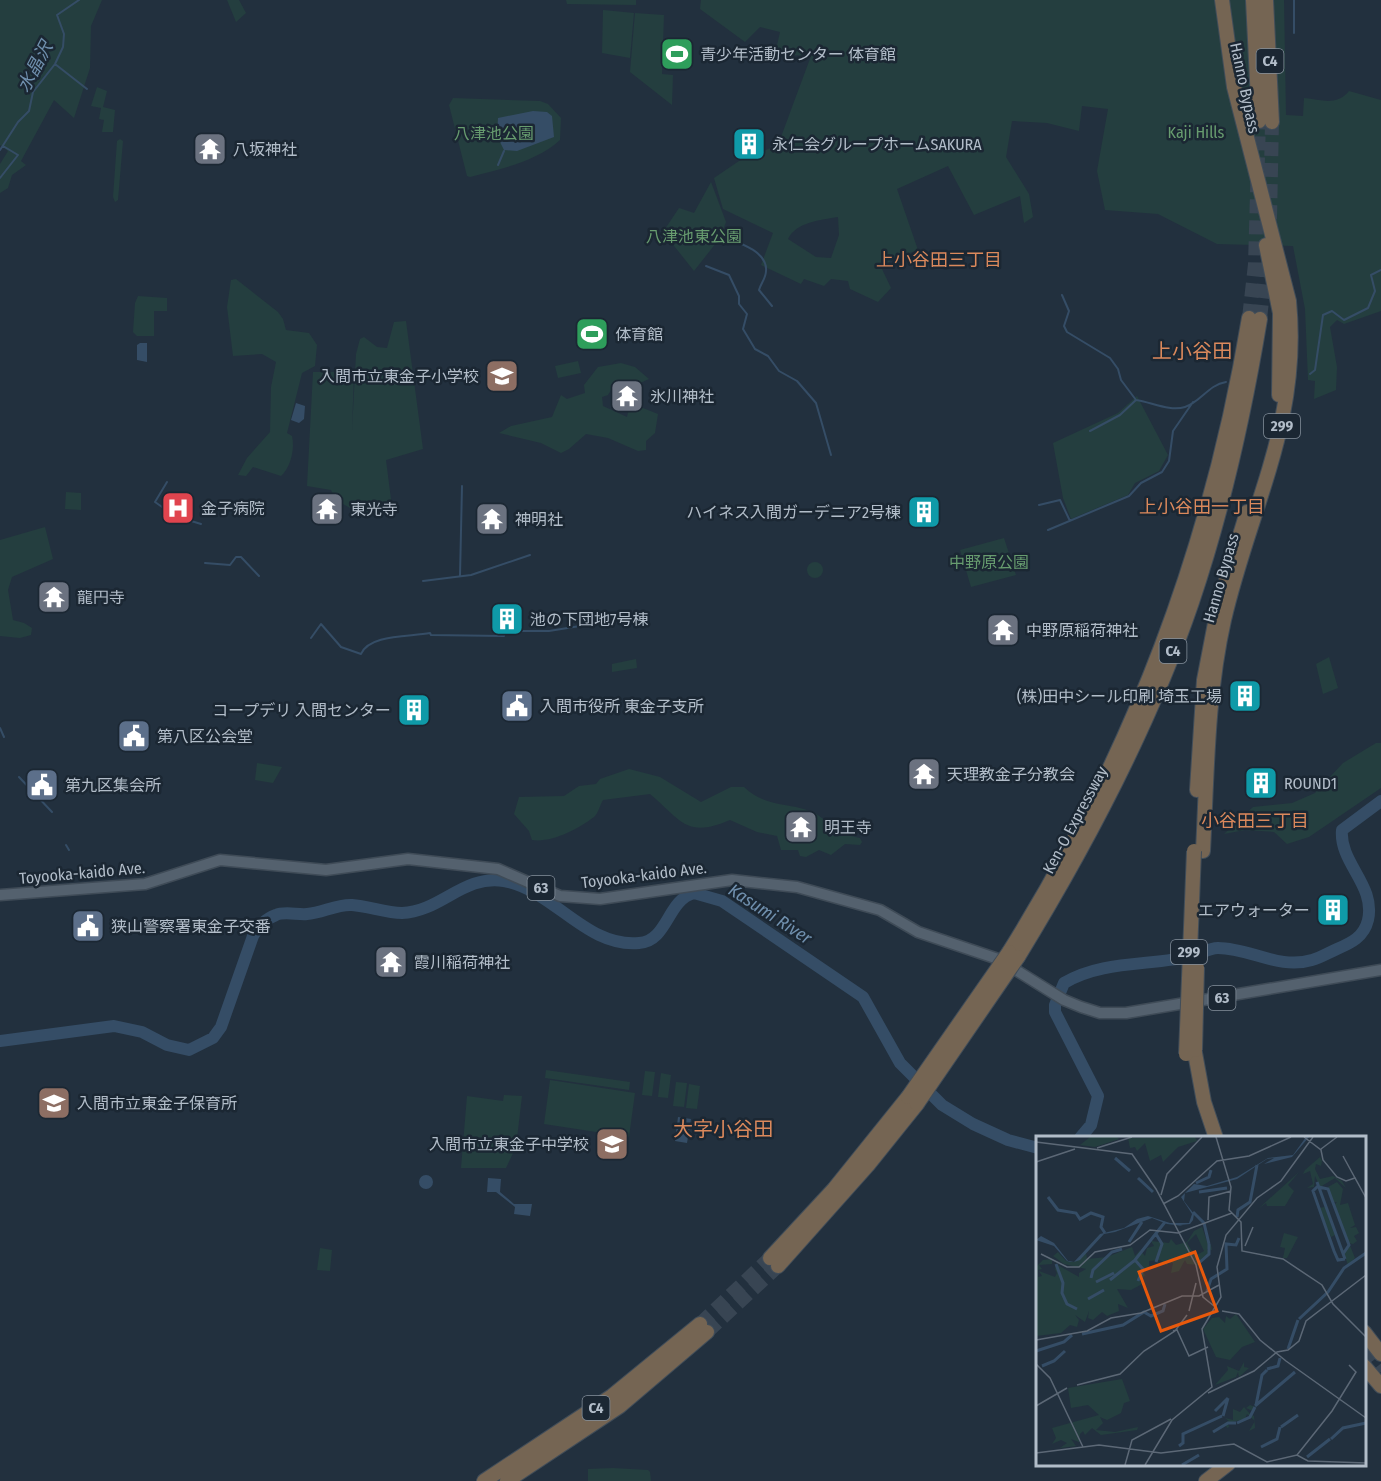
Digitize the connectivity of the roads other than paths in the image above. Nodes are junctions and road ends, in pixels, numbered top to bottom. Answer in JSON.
{"nodes":[{"id":1,"x":1213,"y":0,"type":"edge"},
{"id":2,"x":1222,"y":0,"type":"edge"},
{"id":3,"x":1252,"y":0,"type":"edge"},
{"id":4,"x":1266,"y":0,"type":"edge"},
{"id":5,"x":1255,"y":319,"type":"tunnel mouth"},
{"id":6,"x":1198,"y":851,"type":"junction"},
{"id":7,"x":0,"y":895,"type":"edge"},
{"id":8,"x":1381,"y":970,"type":"edge"},
{"id":9,"x":1190,"y":1054,"type":"junction"},
{"id":10,"x":1207,"y":1136,"type":"edge"},
{"id":11,"x":1216,"y":1136,"type":"edge"},
{"id":12,"x":774,"y":1262,"type":"tunnel mouth"},
{"id":13,"x":1374,"y":1347,"type":"edge"},
{"id":14,"x":1366,"y":1368,"type":"edge"},
{"id":15,"x":1381,"y":1386,"type":"edge"},
{"id":16,"x":620,"y":1406,"type":"junction"},
{"id":17,"x":1225,"y":1466,"type":"edge"},
{"id":18,"x":1237,"y":1466,"type":"edge"},
{"id":19,"x":484,"y":1481,"type":"edge"},
{"id":20,"x":507,"y":1481,"type":"edge"},
{"id":21,"x":522,"y":1481,"type":"edge"},
{"id":22,"x":1206,"y":1481,"type":"edge"},
{"id":23,"x":1218,"y":1481,"type":"edge"}],
"edges":[{"from":1,"to":6,"type":"highway","name":"Hanno Bypass","number":"299"},
{"from":2,"to":6,"type":"highway","name":"Hanno Bypass","number":"299"},
{"from":3,"to":4,"type":"highway","number":"C4"},
{"from":5,"to":12,"type":"highway","name":"Ken-O Expressway","number":"C4","bridge":true},
{"from":6,"to":9,"type":"highway","name":"Hanno Bypass","number":"299","bridge":true},
{"from":7,"to":8,"type":"main road","name":"Toyooka-kaido Ave.","number":"63"},
{"from":9,"to":10,"type":"highway","name":"Hanno Bypass","number":"299"},
{"from":9,"to":11,"type":"highway","name":"Hanno Bypass","number":"299"},
{"from":13,"to":14,"type":"highway"},
{"from":14,"to":15,"type":"highway"},
{"from":16,"to":19,"type":"highway","number":"C4"},
{"from":16,"to":20,"type":"highway","number":"C4"},
{"from":16,"to":21,"type":"highway"},
{"from":17,"to":22,"type":"highway"},
{"from":18,"to":23,"type":"highway"}]}
